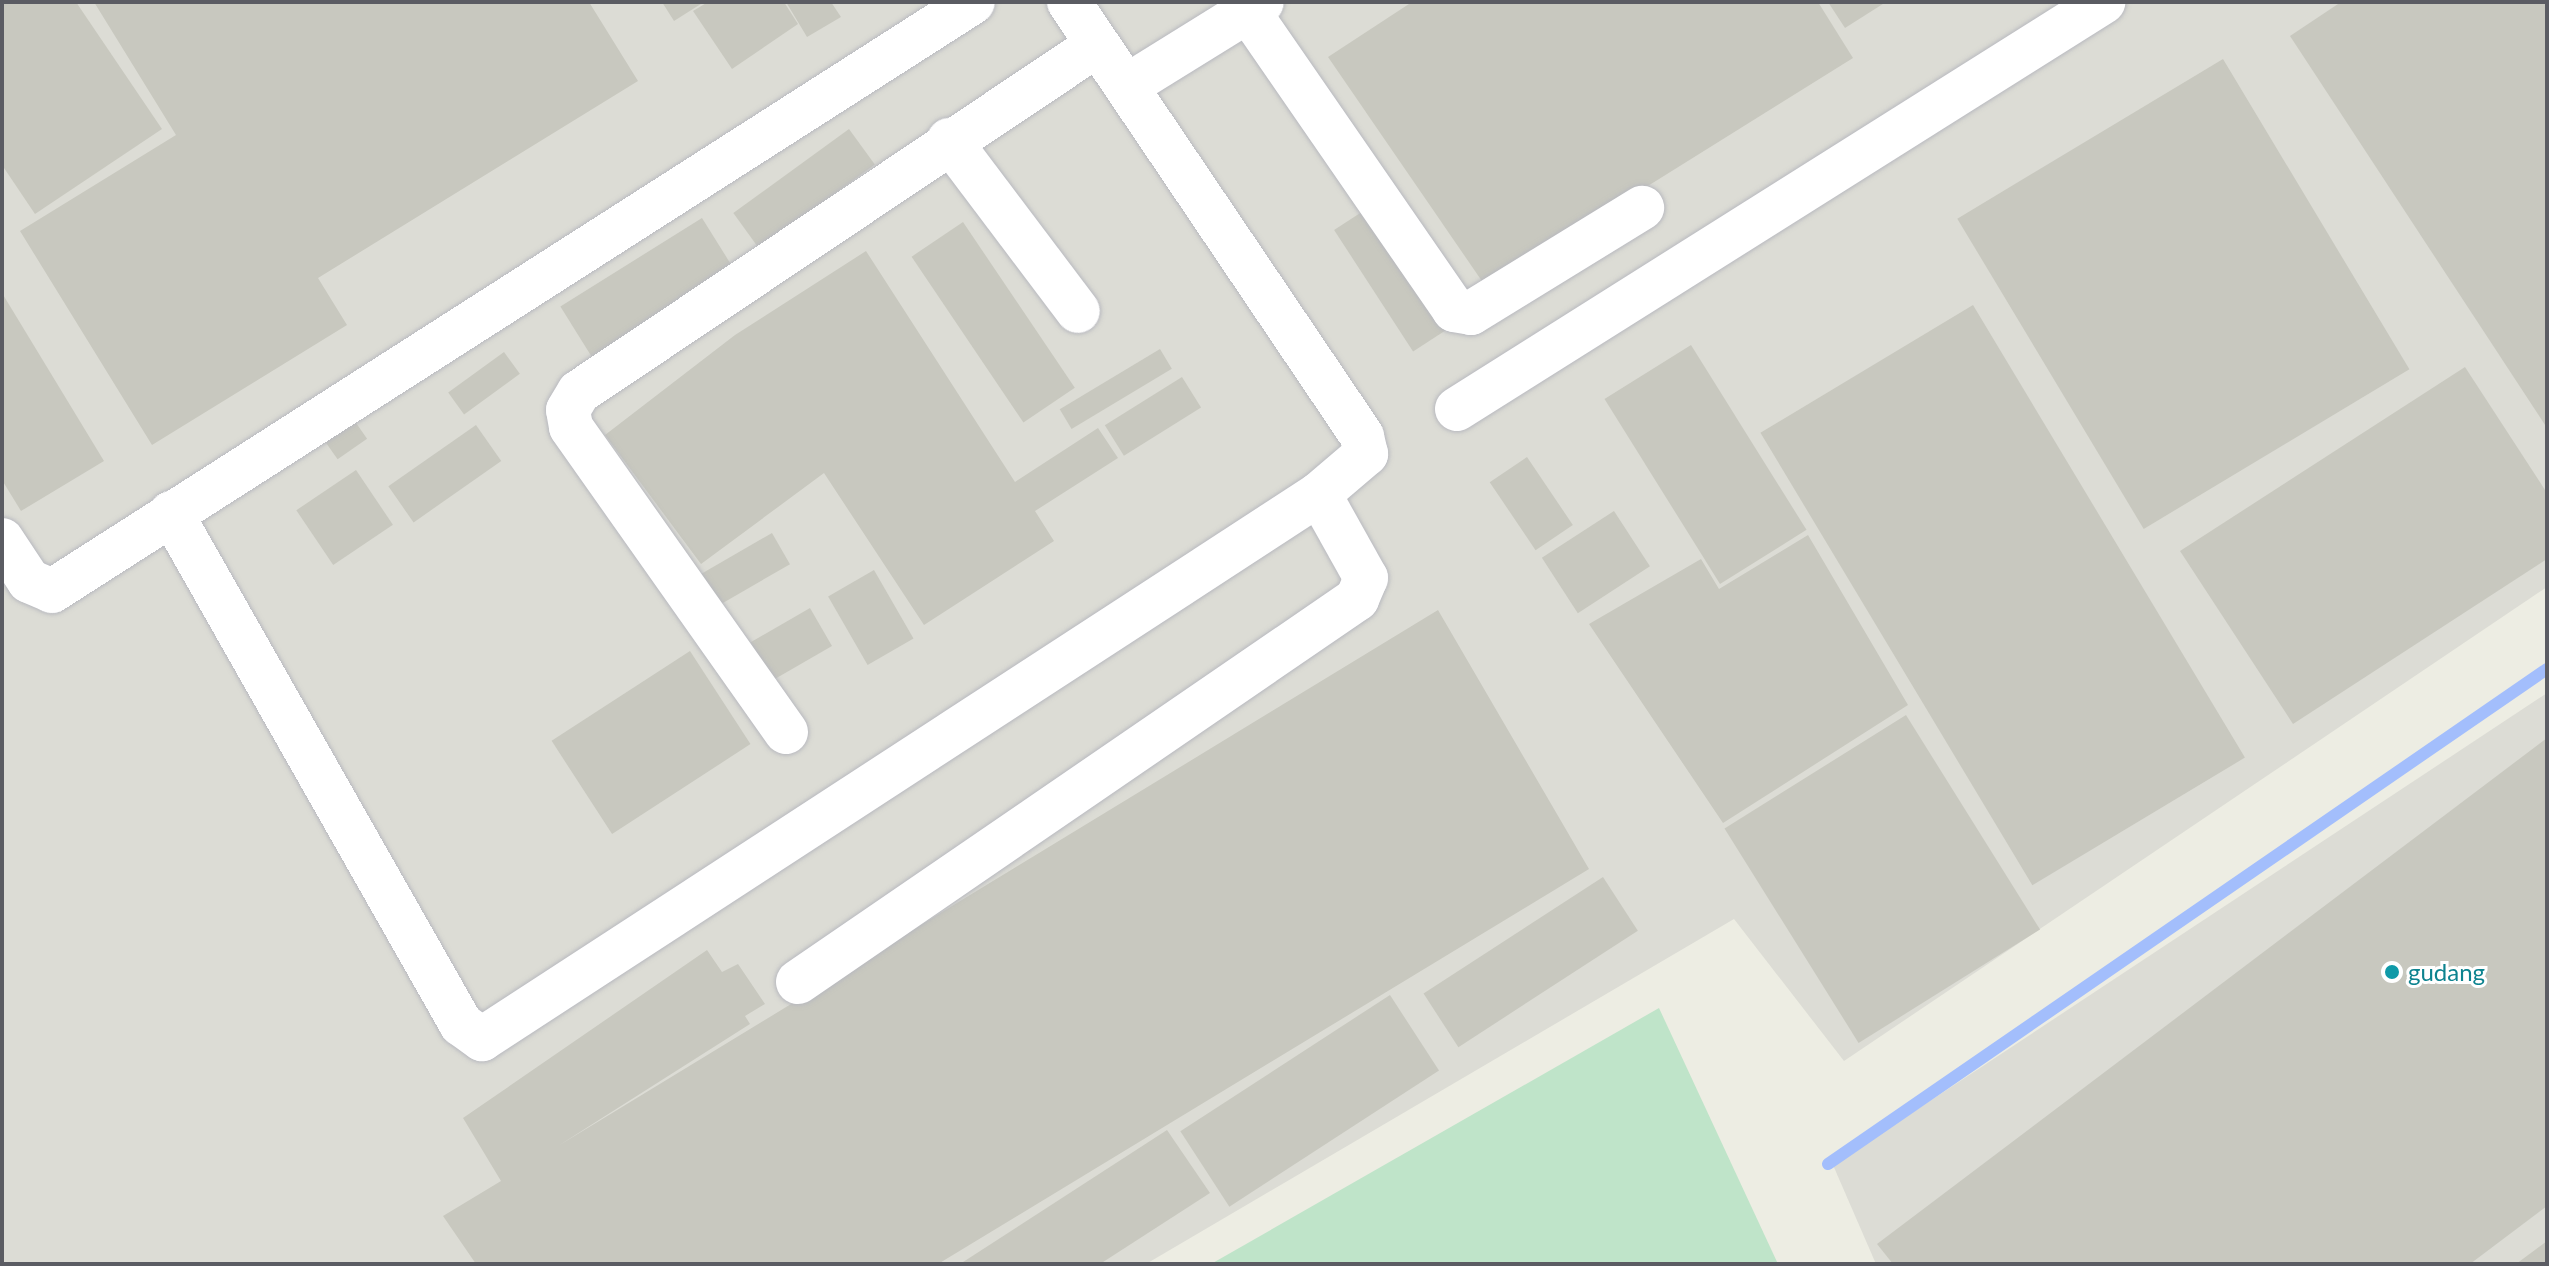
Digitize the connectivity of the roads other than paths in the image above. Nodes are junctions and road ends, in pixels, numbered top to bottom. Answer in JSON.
{"nodes":[{"id":1,"x":973,"y":2,"type":"edge"},
{"id":2,"x":1069,"y":2,"type":"edge"},
{"id":3,"x":2103,"y":2,"type":"edge"},
{"id":4,"x":1255,"y":6,"type":"edge"},
{"id":5,"x":1094,"y":47,"type":"junction"},
{"id":6,"x":1130,"y":84,"type":"junction"},
{"id":7,"x":949,"y":140,"type":"junction"},
{"id":8,"x":1642,"y":208,"type":"dead end"},
{"id":9,"x":1078,"y":311,"type":"dead end"},
{"id":10,"x":1457,"y":409,"type":"dead end"},
{"id":11,"x":1319,"y":494,"type":"junction"},
{"id":12,"x":171,"y":513,"type":"junction"},
{"id":13,"x":2,"y":540,"type":"edge"},
{"id":14,"x":786,"y":732,"type":"dead end"},
{"id":15,"x":798,"y":982,"type":"dead end"}],
"edges":[{"from":1,"to":12,"type":"street"},
{"from":2,"to":5,"type":"street"},
{"from":3,"to":10,"type":"street"},
{"from":4,"to":6,"type":"street"},
{"from":4,"to":8,"type":"street"},
{"from":5,"to":6,"type":"street"},
{"from":5,"to":7,"type":"street"},
{"from":6,"to":11,"type":"street"},
{"from":7,"to":9,"type":"street"},
{"from":7,"to":14,"type":"street"},
{"from":11,"to":12,"type":"street"},
{"from":11,"to":15,"type":"street"},
{"from":12,"to":13,"type":"street"}]}
